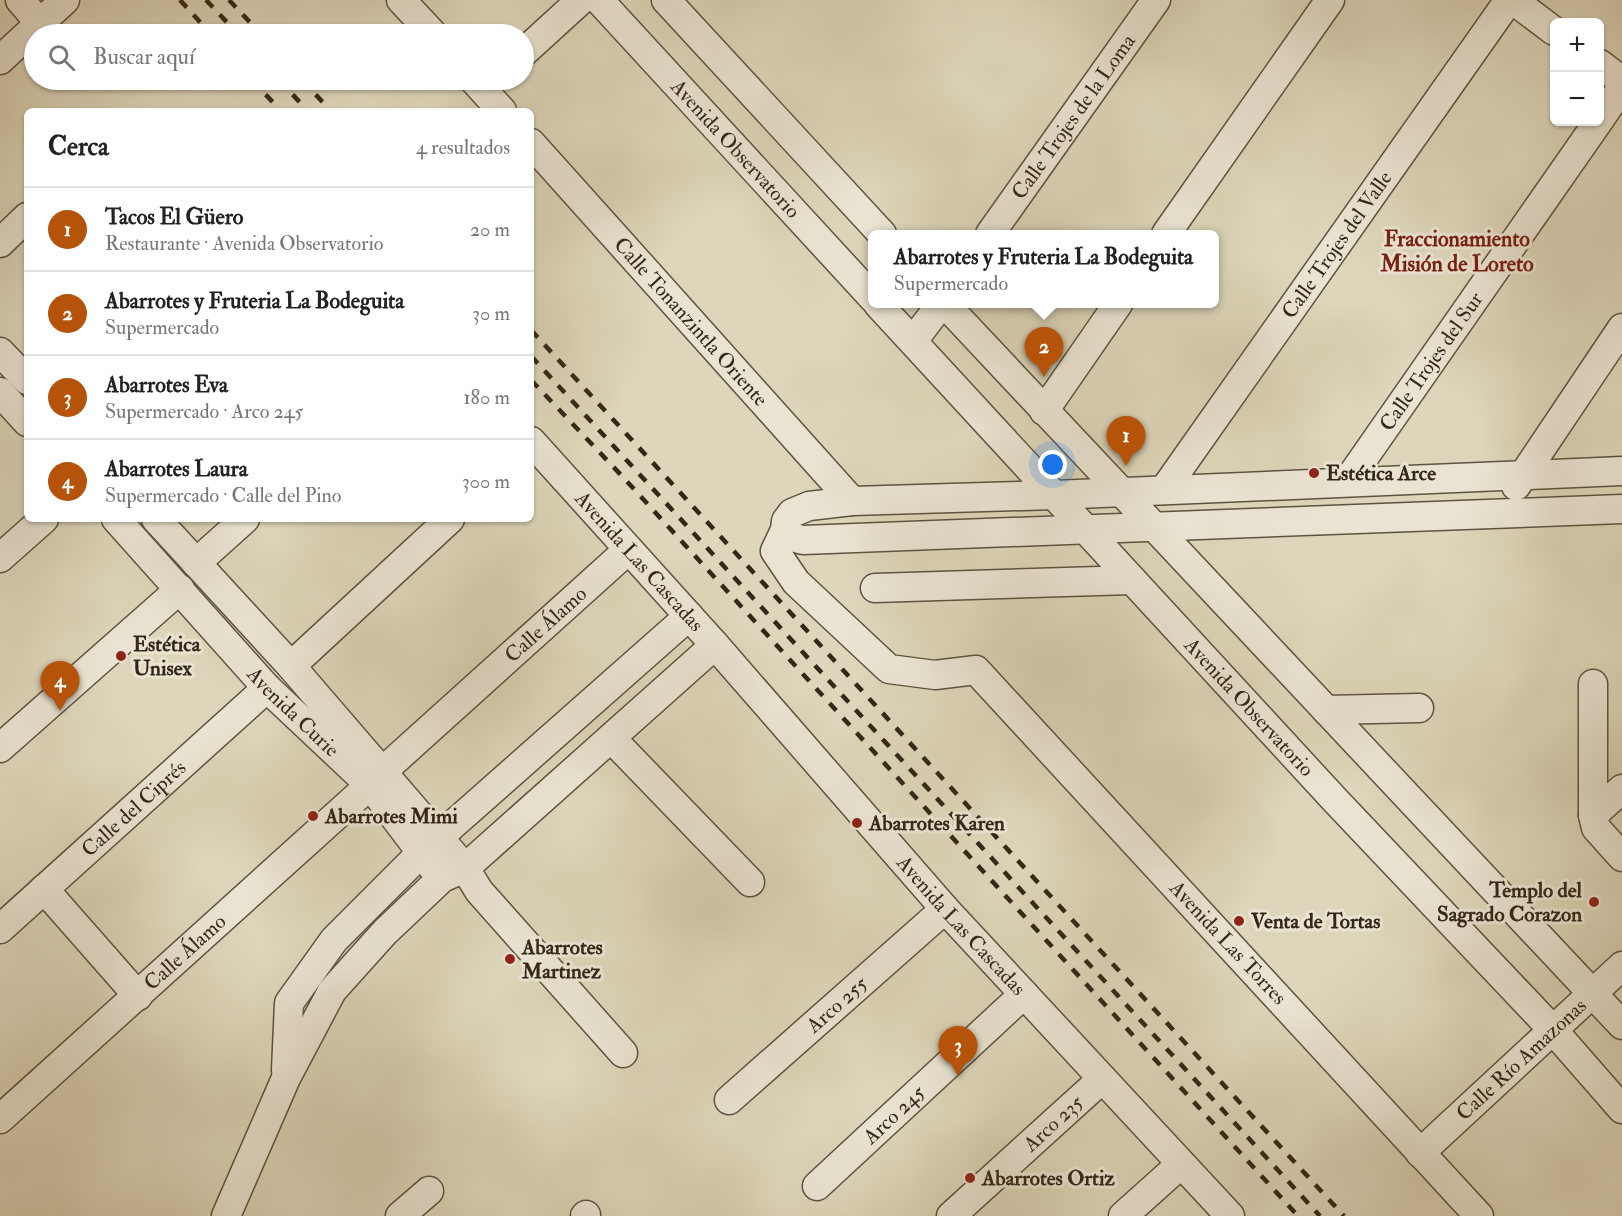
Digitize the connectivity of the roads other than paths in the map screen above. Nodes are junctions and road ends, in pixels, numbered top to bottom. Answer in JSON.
{"nodes":[{"id":1,"x":20,"y":0,"type":"edge"},
{"id":2,"x":65,"y":0,"type":"edge"},
{"id":3,"x":401,"y":0,"type":"edge"},
{"id":4,"x":581,"y":0,"type":"edge"},
{"id":5,"x":599,"y":0,"type":"edge"},
{"id":6,"x":666,"y":0,"type":"edge"},
{"id":7,"x":1156,"y":0,"type":"edge"},
{"id":8,"x":1330,"y":0,"type":"edge"},
{"id":9,"x":1511,"y":0,"type":"edge"},
{"id":10,"x":40,"y":23,"type":"joint"},
{"id":11,"x":424,"y":24,"type":"edge"},
{"id":12,"x":1550,"y":28,"type":"edge"},
{"id":13,"x":24,"y":38,"type":"edge"},
{"id":14,"x":534,"y":42,"type":"edge"},
{"id":15,"x":0,"y":60,"type":"edge"},
{"id":16,"x":1604,"y":68,"type":"edge"},
{"id":17,"x":1622,"y":81,"type":"edge"},
{"id":18,"x":1622,"y":87,"type":"edge"},
{"id":19,"x":488,"y":90,"type":"edge"},
{"id":20,"x":500,"y":108,"type":"edge"},
{"id":21,"x":1604,"y":113,"type":"edge"},
{"id":22,"x":1595,"y":126,"type":"edge"},
{"id":23,"x":534,"y":146,"type":"edge"},
{"id":24,"x":24,"y":220,"type":"edge"},
{"id":25,"x":878,"y":230,"type":"edge"},
{"id":26,"x":993,"y":230,"type":"edge"},
{"id":27,"x":1169,"y":230,"type":"edge"},
{"id":28,"x":0,"y":243,"type":"edge"},
{"id":29,"x":868,"y":293,"type":"edge"},
{"id":30,"x":883,"y":308,"type":"edge"},
{"id":31,"x":939,"y":308,"type":"edge"},
{"id":32,"x":948,"y":308,"type":"edge"},
{"id":33,"x":1115,"y":308,"type":"edge"},
{"id":34,"x":1622,"y":328,"type":"edge"},
{"id":35,"x":913,"y":341,"type":"junction"},
{"id":36,"x":0,"y":352,"type":"edge"},
{"id":37,"x":24,"y":377,"type":"edge"},
{"id":38,"x":1044,"y":411,"type":"junction"},
{"id":39,"x":534,"y":446,"type":"edge"},
{"id":40,"x":1622,"y":471,"type":"edge"},
{"id":41,"x":1524,"y":475,"type":"junction"},
{"id":42,"x":1347,"y":482,"type":"junction"},
{"id":43,"x":1164,"y":490,"type":"junction"},
{"id":44,"x":1122,"y":492,"type":"junction"},
{"id":45,"x":1054,"y":495,"type":"junction"},
{"id":46,"x":852,"y":501,"type":"junction"},
{"id":47,"x":1622,"y":509,"type":"edge"},
{"id":48,"x":1494,"y":515,"type":"junction"},
{"id":49,"x":41,"y":522,"type":"edge"},
{"id":50,"x":119,"y":522,"type":"edge"},
{"id":51,"x":242,"y":522,"type":"edge"},
{"id":52,"x":447,"y":522,"type":"edge"},
{"id":53,"x":159,"y":523,"type":"edge"},
{"id":54,"x":1155,"y":528,"type":"junction"},
{"id":55,"x":785,"y":530,"type":"junction"},
{"id":56,"x":1087,"y":531,"type":"junction"},
{"id":57,"x":138,"y":542,"type":"junction"},
{"id":58,"x":628,"y":549,"type":"junction"},
{"id":59,"x":0,"y":558,"type":"edge"},
{"id":60,"x":196,"y":563,"type":"junction"},
{"id":61,"x":1132,"y":580,"type":"junction"},
{"id":62,"x":875,"y":588,"type":"dead end"},
{"id":63,"x":180,"y":589,"type":"junction"},
{"id":64,"x":689,"y":616,"type":"junction"},
{"id":65,"x":715,"y":645,"type":"junction"},
{"id":66,"x":291,"y":666,"type":"junction"},
{"id":67,"x":1593,"y":684,"type":"dead end"},
{"id":68,"x":267,"y":688,"type":"junction"},
{"id":69,"x":1419,"y":708,"type":"dead end"},
{"id":70,"x":1326,"y":710,"type":"junction"},
{"id":71,"x":611,"y":738,"type":"junction"},
{"id":72,"x":0,"y":748,"type":"edge"},
{"id":73,"x":376,"y":778,"type":"junction"},
{"id":74,"x":1622,"y":789,"type":"edge"},
{"id":75,"x":1593,"y":815,"type":"junction"},
{"id":76,"x":431,"y":845,"type":"junction"},
{"id":77,"x":1622,"y":857,"type":"edge"},
{"id":78,"x":462,"y":879,"type":"junction"},
{"id":79,"x":750,"y":882,"type":"dead end"},
{"id":80,"x":44,"y":889,"type":"junction"},
{"id":81,"x":945,"y":909,"type":"junction"},
{"id":82,"x":0,"y":929,"type":"edge"},
{"id":83,"x":1622,"y":966,"type":"edge"},
{"id":84,"x":1024,"y":994,"type":"junction"},
{"id":85,"x":1592,"y":994,"type":"junction"},
{"id":86,"x":138,"y":996,"type":"junction"},
{"id":87,"x":1622,"y":1025,"type":"edge"},
{"id":88,"x":1553,"y":1030,"type":"junction"},
{"id":89,"x":623,"y":1053,"type":"dead end"},
{"id":90,"x":286,"y":1078,"type":"junction"},
{"id":91,"x":1102,"y":1079,"type":"junction"},
{"id":92,"x":729,"y":1100,"type":"dead end"},
{"id":93,"x":1622,"y":1109,"type":"edge"},
{"id":94,"x":0,"y":1119,"type":"edge"},
{"id":95,"x":1420,"y":1153,"type":"junction"},
{"id":96,"x":1181,"y":1164,"type":"junction"},
{"id":97,"x":817,"y":1186,"type":"dead end"},
{"id":98,"x":429,"y":1191,"type":"dead end"},
{"id":99,"x":226,"y":1216,"type":"edge"},
{"id":100,"x":400,"y":1216,"type":"edge"},
{"id":101,"x":951,"y":1216,"type":"edge"},
{"id":102,"x":1123,"y":1216,"type":"edge"},
{"id":103,"x":1230,"y":1216,"type":"edge"},
{"id":104,"x":1479,"y":1216,"type":"edge"}],
"edges":[{"from":1,"to":10,"type":"street"},
{"from":2,"to":10,"type":"street"},
{"from":3,"to":11,"type":"street"},
{"from":4,"to":14,"type":"street"},
{"from":5,"to":29,"type":"street","name":"Avenida Observatorio"},
{"from":6,"to":25,"type":"street"},
{"from":7,"to":26,"type":"street","name":"Calle Trojes de la Loma"},
{"from":8,"to":27,"type":"street"},
{"from":9,"to":12,"type":"street"},
{"from":9,"to":43,"type":"street","name":"Calle Trojes del Valle"},
{"from":13,"to":15,"type":"street"},
{"from":16,"to":17,"type":"street"},
{"from":18,"to":21,"type":"street","name":"Calle Trojes del Sur"},
{"from":19,"to":20,"type":"street"},
{"from":22,"to":42,"type":"street","name":"Calle Trojes del Sur"},
{"from":23,"to":46,"type":"street","name":"Calle Tonanzintla Oriente"},
{"from":24,"to":28,"type":"street"},
{"from":30,"to":35,"type":"street","name":"Avenida Observatorio"},
{"from":31,"to":35,"type":"street"},
{"from":32,"to":38,"type":"street"},
{"from":33,"to":38,"type":"street"},
{"from":34,"to":41,"type":"street"},
{"from":35,"to":45,"type":"street","name":"Avenida Observatorio"},
{"from":36,"to":37,"type":"street"},
{"from":38,"to":44,"type":"street"},
{"from":39,"to":58,"type":"street","name":"Avenida Las Cascadas"},
{"from":40,"to":41,"type":"street"},
{"from":41,"to":42,"type":"street"},
{"from":41,"to":48,"type":"street"},
{"from":42,"to":43,"type":"street"},
{"from":43,"to":44,"type":"street"},
{"from":44,"to":45,"type":"street"},
{"from":44,"to":54,"type":"street"},
{"from":45,"to":46,"type":"street"},
{"from":45,"to":56,"type":"street","name":"Avenida Observatorio"},
{"from":46,"to":55,"type":"street"},
{"from":47,"to":48,"type":"street"},
{"from":48,"to":54,"type":"street"},
{"from":49,"to":59,"type":"street"},
{"from":50,"to":57,"type":"street","name":"Avenida Curie"},
{"from":51,"to":60,"type":"street"},
{"from":52,"to":66,"type":"street"},
{"from":53,"to":57,"type":"street"},
{"from":53,"to":60,"type":"street","name":"Avenida Curie"},
{"from":54,"to":56,"type":"street"},
{"from":54,"to":70,"type":"street"},
{"from":55,"to":56,"type":"street"},
{"from":55,"to":95,"type":"street","name":"Avenida Las Torres"},
{"from":56,"to":61,"type":"street","name":"Avenida Observatorio"},
{"from":57,"to":63,"type":"street","name":"Avenida Curie"},
{"from":58,"to":64,"type":"street","name":"Avenida Las Cascadas"},
{"from":58,"to":73,"type":"street","name":"Calle Álamo"},
{"from":60,"to":66,"type":"street","name":"Avenida Curie"},
{"from":61,"to":62,"type":"street"},
{"from":61,"to":88,"type":"street","name":"Avenida Observatorio"},
{"from":63,"to":68,"type":"street","name":"Avenida Curie"},
{"from":63,"to":72,"type":"street"},
{"from":64,"to":65,"type":"street","name":"Avenida Las Cascadas"},
{"from":64,"to":76,"type":"street"},
{"from":65,"to":71,"type":"street"},
{"from":65,"to":81,"type":"street","name":"Avenida Las Cascadas"},
{"from":66,"to":73,"type":"street","name":"Avenida Curie"},
{"from":67,"to":75,"type":"street"},
{"from":68,"to":73,"type":"street","name":"Avenida Curie"},
{"from":68,"to":80,"type":"street","name":"Calle del Ciprés"},
{"from":69,"to":70,"type":"street"},
{"from":70,"to":85,"type":"street"},
{"from":71,"to":78,"type":"street"},
{"from":71,"to":79,"type":"street"},
{"from":73,"to":76,"type":"street","name":"Avenida Curie"},
{"from":73,"to":86,"type":"street","name":"Calle Álamo"},
{"from":74,"to":75,"type":"street"},
{"from":75,"to":77,"type":"street"},
{"from":76,"to":78,"type":"street","name":"Avenida Curie"},
{"from":76,"to":90,"type":"street"},
{"from":78,"to":89,"type":"street","name":"Avenida Curie"},
{"from":78,"to":90,"type":"street"},
{"from":80,"to":82,"type":"street","name":"Calle del Ciprés"},
{"from":80,"to":86,"type":"street"},
{"from":81,"to":84,"type":"street","name":"Avenida Las Cascadas"},
{"from":81,"to":92,"type":"street","name":"Arco 255"},
{"from":83,"to":85,"type":"street","name":"Calle Río Amazonas"},
{"from":84,"to":91,"type":"street","name":"Avenida Las Cascadas"},
{"from":84,"to":97,"type":"street","name":"Arco 245"},
{"from":85,"to":87,"type":"street"},
{"from":85,"to":88,"type":"street","name":"Calle Río Amazonas"},
{"from":86,"to":94,"type":"street","name":"Calle Álamo"},
{"from":88,"to":93,"type":"street","name":"Avenida Observatorio"},
{"from":88,"to":95,"type":"street","name":"Calle Río Amazonas"},
{"from":90,"to":99,"type":"street"},
{"from":91,"to":96,"type":"street","name":"Avenida Las Cascadas"},
{"from":91,"to":101,"type":"street","name":"Arco 235"},
{"from":95,"to":104,"type":"street","name":"Avenida Las Torres"},
{"from":96,"to":102,"type":"street"},
{"from":96,"to":103,"type":"street","name":"Avenida Las Cascadas"},
{"from":98,"to":100,"type":"street"}]}
